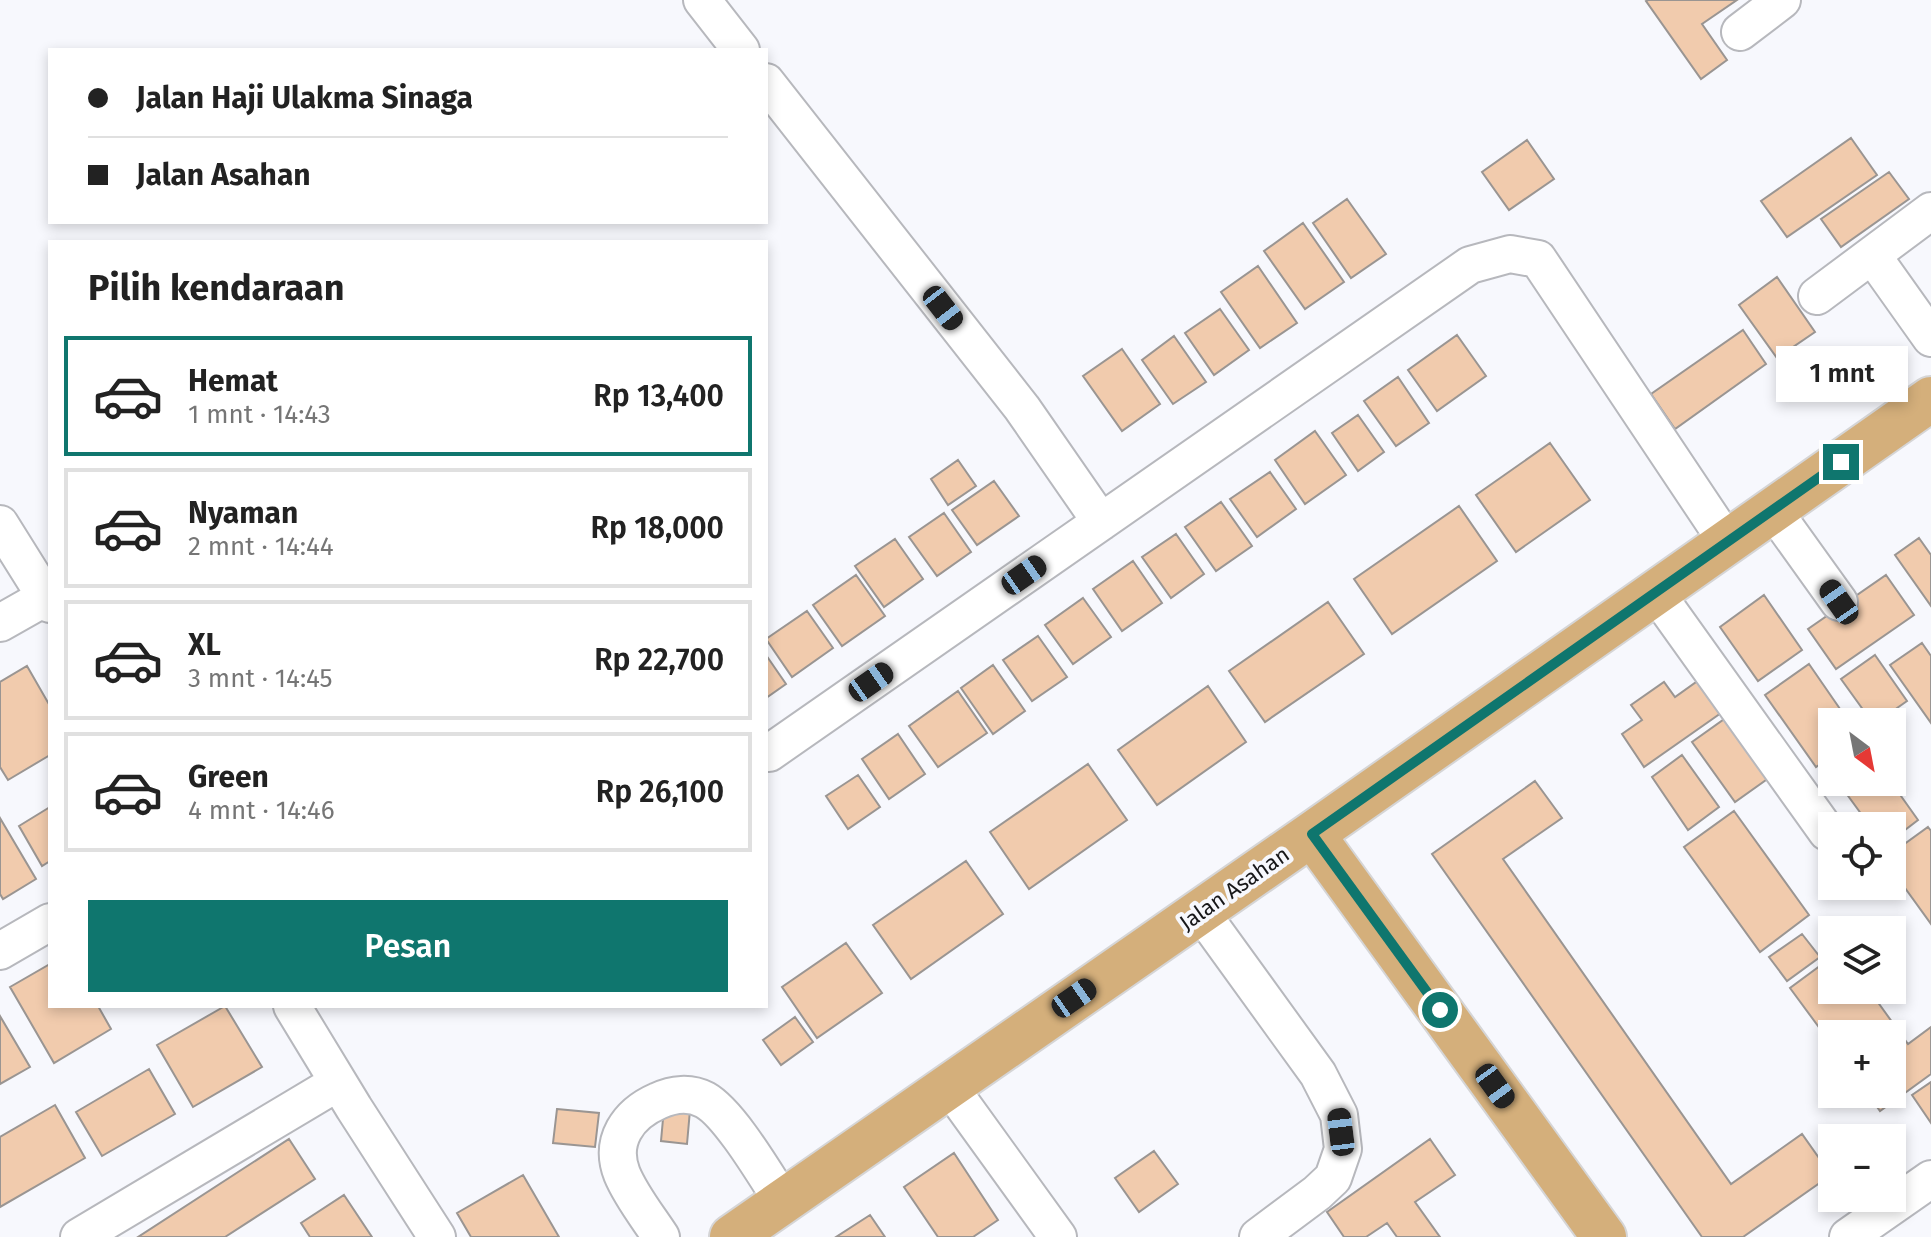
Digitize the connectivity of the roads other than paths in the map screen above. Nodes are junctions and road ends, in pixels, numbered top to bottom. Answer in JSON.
{"nodes":[{"id":1,"x":702,"y":0,"type":"edge"},
{"id":2,"x":1782,"y":0,"type":"edge"},
{"id":3,"x":1740,"y":32,"type":"dead end"},
{"id":4,"x":739,"y":48,"type":"edge"},
{"id":5,"x":768,"y":85,"type":"edge"},
{"id":6,"x":1931,"y":211,"type":"edge"},
{"id":7,"x":1872,"y":255,"type":"junction"},
{"id":8,"x":1817,"y":296,"type":"dead end"},
{"id":9,"x":1931,"y":338,"type":"edge"},
{"id":10,"x":1931,"y":399,"type":"edge"},
{"id":11,"x":1773,"y":510,"type":"junction"},
{"id":12,"x":1101,"y":522,"type":"junction"},
{"id":13,"x":0,"y":524,"type":"edge"},
{"id":14,"x":1727,"y":542,"type":"junction"},
{"id":15,"x":1656,"y":593,"type":"junction"},
{"id":16,"x":48,"y":601,"type":"edge"},
{"id":17,"x":1839,"y":602,"type":"dead end"},
{"id":18,"x":0,"y":623,"type":"edge"},
{"id":19,"x":769,"y":753,"type":"dead end"},
{"id":20,"x":1818,"y":819,"type":"edge"},
{"id":21,"x":1312,"y":834,"type":"junction"},
{"id":22,"x":1200,"y":911,"type":"junction"},
{"id":23,"x":48,"y":923,"type":"edge"},
{"id":24,"x":0,"y":951,"type":"edge"},
{"id":25,"x":293,"y":1008,"type":"edge"},
{"id":26,"x":337,"y":1083,"type":"junction"},
{"id":27,"x":949,"y":1086,"type":"junction"},
{"id":28,"x":1931,"y":1179,"type":"edge"},
{"id":29,"x":783,"y":1202,"type":"junction"},
{"id":30,"x":79,"y":1237,"type":"edge"},
{"id":31,"x":437,"y":1237,"type":"edge"},
{"id":32,"x":661,"y":1237,"type":"edge"},
{"id":33,"x":732,"y":1237,"type":"edge"},
{"id":34,"x":1058,"y":1237,"type":"edge"},
{"id":35,"x":1258,"y":1237,"type":"edge"},
{"id":36,"x":1604,"y":1237,"type":"edge"},
{"id":37,"x":1848,"y":1237,"type":"edge"}],
"edges":[{"from":1,"to":4,"type":"street"},
{"from":2,"to":3,"type":"street"},
{"from":5,"to":12,"type":"street"},
{"from":6,"to":7,"type":"street"},
{"from":7,"to":8,"type":"street"},
{"from":7,"to":9,"type":"street"},
{"from":10,"to":11,"type":"main road","name":"Jalan Asahan"},
{"from":11,"to":14,"type":"main road","name":"Jalan Asahan"},
{"from":11,"to":17,"type":"street"},
{"from":12,"to":14,"type":"street"},
{"from":12,"to":19,"type":"street"},
{"from":13,"to":16,"type":"street"},
{"from":14,"to":15,"type":"main road","name":"Jalan Asahan"},
{"from":15,"to":20,"type":"street"},
{"from":15,"to":21,"type":"main road","name":"Jalan Asahan"},
{"from":16,"to":18,"type":"street"},
{"from":21,"to":22,"type":"main road","name":"Jalan Asahan"},
{"from":21,"to":36,"type":"main road"},
{"from":22,"to":27,"type":"main road","name":"Jalan Asahan"},
{"from":22,"to":35,"type":"street"},
{"from":23,"to":24,"type":"street"},
{"from":25,"to":26,"type":"street"},
{"from":26,"to":30,"type":"street"},
{"from":26,"to":31,"type":"street"},
{"from":27,"to":29,"type":"main road","name":"Jalan Asahan"},
{"from":27,"to":34,"type":"street"},
{"from":28,"to":37,"type":"street"},
{"from":29,"to":32,"type":"street"},
{"from":29,"to":33,"type":"main road","name":"Jalan Asahan"}]}
